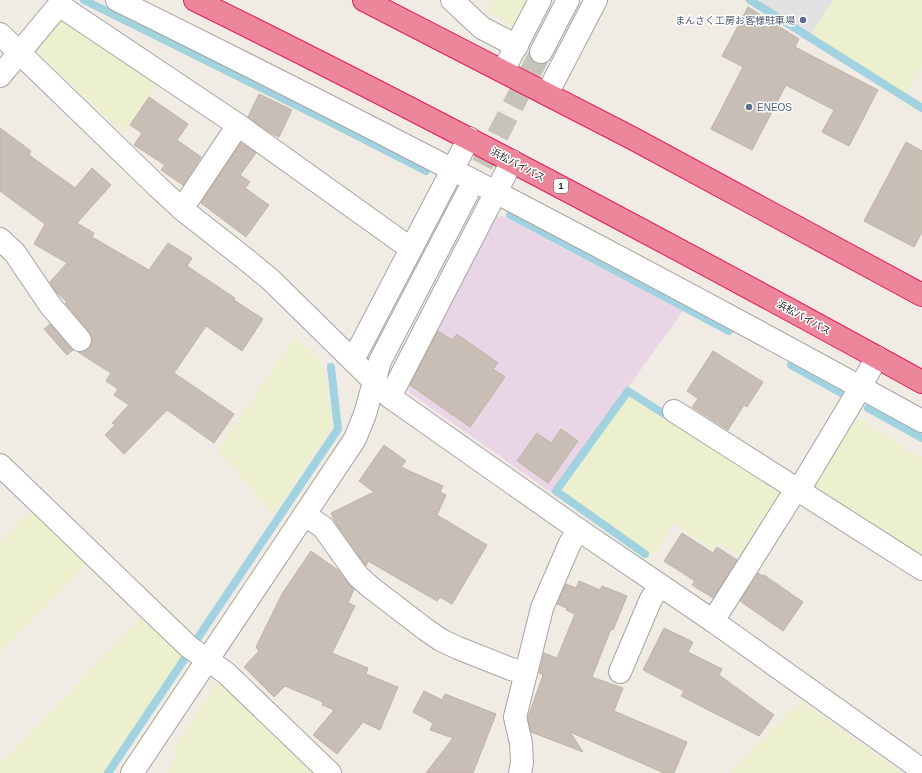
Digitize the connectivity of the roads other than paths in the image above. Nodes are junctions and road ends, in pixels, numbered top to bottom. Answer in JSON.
{"nodes":[{"id":1,"x":117,"y":0,"type":"edge"},
{"id":2,"x":195,"y":0,"type":"edge"},
{"id":3,"x":364,"y":0,"type":"edge"},
{"id":4,"x":452,"y":0,"type":"edge"},
{"id":5,"x":456,"y":0,"type":"edge"},
{"id":6,"x":540,"y":0,"type":"edge"},
{"id":7,"x":568,"y":0,"type":"edge"},
{"id":8,"x":596,"y":0,"type":"edge"},
{"id":9,"x":60,"y":3,"type":"edge"},
{"id":10,"x":487,"y":20,"type":"dead end"},
{"id":11,"x":0,"y":34,"type":"edge"},
{"id":12,"x":517,"y":46,"type":"junction"},
{"id":13,"x":541,"y":52,"type":"tunnel mouth"},
{"id":14,"x":19,"y":53,"type":"junction"},
{"id":15,"x":503,"y":71,"type":"junction"},
{"id":16,"x":0,"y":76,"type":"edge"},
{"id":17,"x":547,"y":94,"type":"junction"},
{"id":18,"x":238,"y":125,"type":"junction"},
{"id":19,"x":469,"y":138,"type":"junction"},
{"id":20,"x":512,"y":161,"type":"junction"},
{"id":21,"x":453,"y":169,"type":"junction"},
{"id":22,"x":496,"y":192,"type":"junction"},
{"id":23,"x":467,"y":194,"type":"tunnel mouth"},
{"id":24,"x":182,"y":209,"type":"junction"},
{"id":25,"x":0,"y":239,"type":"edge"},
{"id":26,"x":412,"y":247,"type":"junction"},
{"id":27,"x":922,"y":295,"type":"edge"},
{"id":28,"x":80,"y":340,"type":"dead end"},
{"id":29,"x":877,"y":357,"type":"junction"},
{"id":30,"x":353,"y":360,"type":"junction"},
{"id":31,"x":374,"y":381,"type":"junction"},
{"id":32,"x":922,"y":382,"type":"edge"},
{"id":33,"x":860,"y":387,"type":"junction"},
{"id":34,"x":390,"y":397,"type":"junction"},
{"id":35,"x":674,"y":411,"type":"dead end"},
{"id":36,"x":922,"y":421,"type":"edge"},
{"id":37,"x":0,"y":464,"type":"edge"},
{"id":38,"x":798,"y":490,"type":"junction"},
{"id":39,"x":305,"y":515,"type":"junction"},
{"id":40,"x":579,"y":530,"type":"junction"},
{"id":41,"x":922,"y":569,"type":"edge"},
{"id":42,"x":660,"y":586,"type":"junction"},
{"id":43,"x":713,"y":621,"type":"junction"},
{"id":44,"x":208,"y":660,"type":"junction"},
{"id":45,"x":620,"y":672,"type":"dead end"},
{"id":46,"x":526,"y":673,"type":"junction"},
{"id":47,"x":922,"y":770,"type":"edge"},
{"id":48,"x":132,"y":773,"type":"edge"},
{"id":49,"x":330,"y":773,"type":"edge"},
{"id":50,"x":520,"y":773,"type":"edge"}],
"edges":[{"from":1,"to":21,"type":"street"},
{"from":2,"to":19,"type":"highway","name":"浜松バイパス","number":"1"},
{"from":3,"to":15,"type":"highway"},
{"from":4,"to":12,"type":"street"},
{"from":5,"to":10,"type":"street"},
{"from":6,"to":12,"type":"street"},
{"from":7,"to":13,"type":"street"},
{"from":8,"to":17,"type":"street"},
{"from":9,"to":14,"type":"street"},
{"from":9,"to":18,"type":"street"},
{"from":11,"to":14,"type":"street"},
{"from":12,"to":15,"type":"street"},
{"from":14,"to":16,"type":"street"},
{"from":14,"to":24,"type":"street"},
{"from":15,"to":17,"type":"highway"},
{"from":17,"to":27,"type":"highway"},
{"from":18,"to":24,"type":"street"},
{"from":18,"to":26,"type":"street"},
{"from":19,"to":20,"type":"highway","name":"浜松バイパス","number":"1"},
{"from":19,"to":21,"type":"street"},
{"from":20,"to":22,"type":"street"},
{"from":20,"to":29,"type":"highway","name":"浜松バイパス","number":"1"},
{"from":21,"to":22,"type":"street"},
{"from":21,"to":26,"type":"street"},
{"from":22,"to":33,"type":"street"},
{"from":22,"to":34,"type":"street"},
{"from":23,"to":31,"type":"street"},
{"from":24,"to":30,"type":"street"},
{"from":25,"to":28,"type":"street"},
{"from":26,"to":30,"type":"street"},
{"from":29,"to":32,"type":"highway","name":"浜松バイパス","number":"1"},
{"from":29,"to":33,"type":"street"},
{"from":30,"to":31,"type":"street"},
{"from":31,"to":34,"type":"street"},
{"from":31,"to":39,"type":"street"},
{"from":33,"to":36,"type":"street"},
{"from":33,"to":38,"type":"street"},
{"from":34,"to":40,"type":"street"},
{"from":35,"to":38,"type":"street"},
{"from":37,"to":44,"type":"street"},
{"from":38,"to":41,"type":"street"},
{"from":38,"to":43,"type":"street"},
{"from":39,"to":44,"type":"street"},
{"from":39,"to":46,"type":"street"},
{"from":40,"to":42,"type":"street"},
{"from":40,"to":46,"type":"street"},
{"from":42,"to":43,"type":"street"},
{"from":42,"to":45,"type":"street"},
{"from":43,"to":47,"type":"street"},
{"from":44,"to":48,"type":"street"},
{"from":44,"to":49,"type":"street"},
{"from":46,"to":50,"type":"street"}]}
